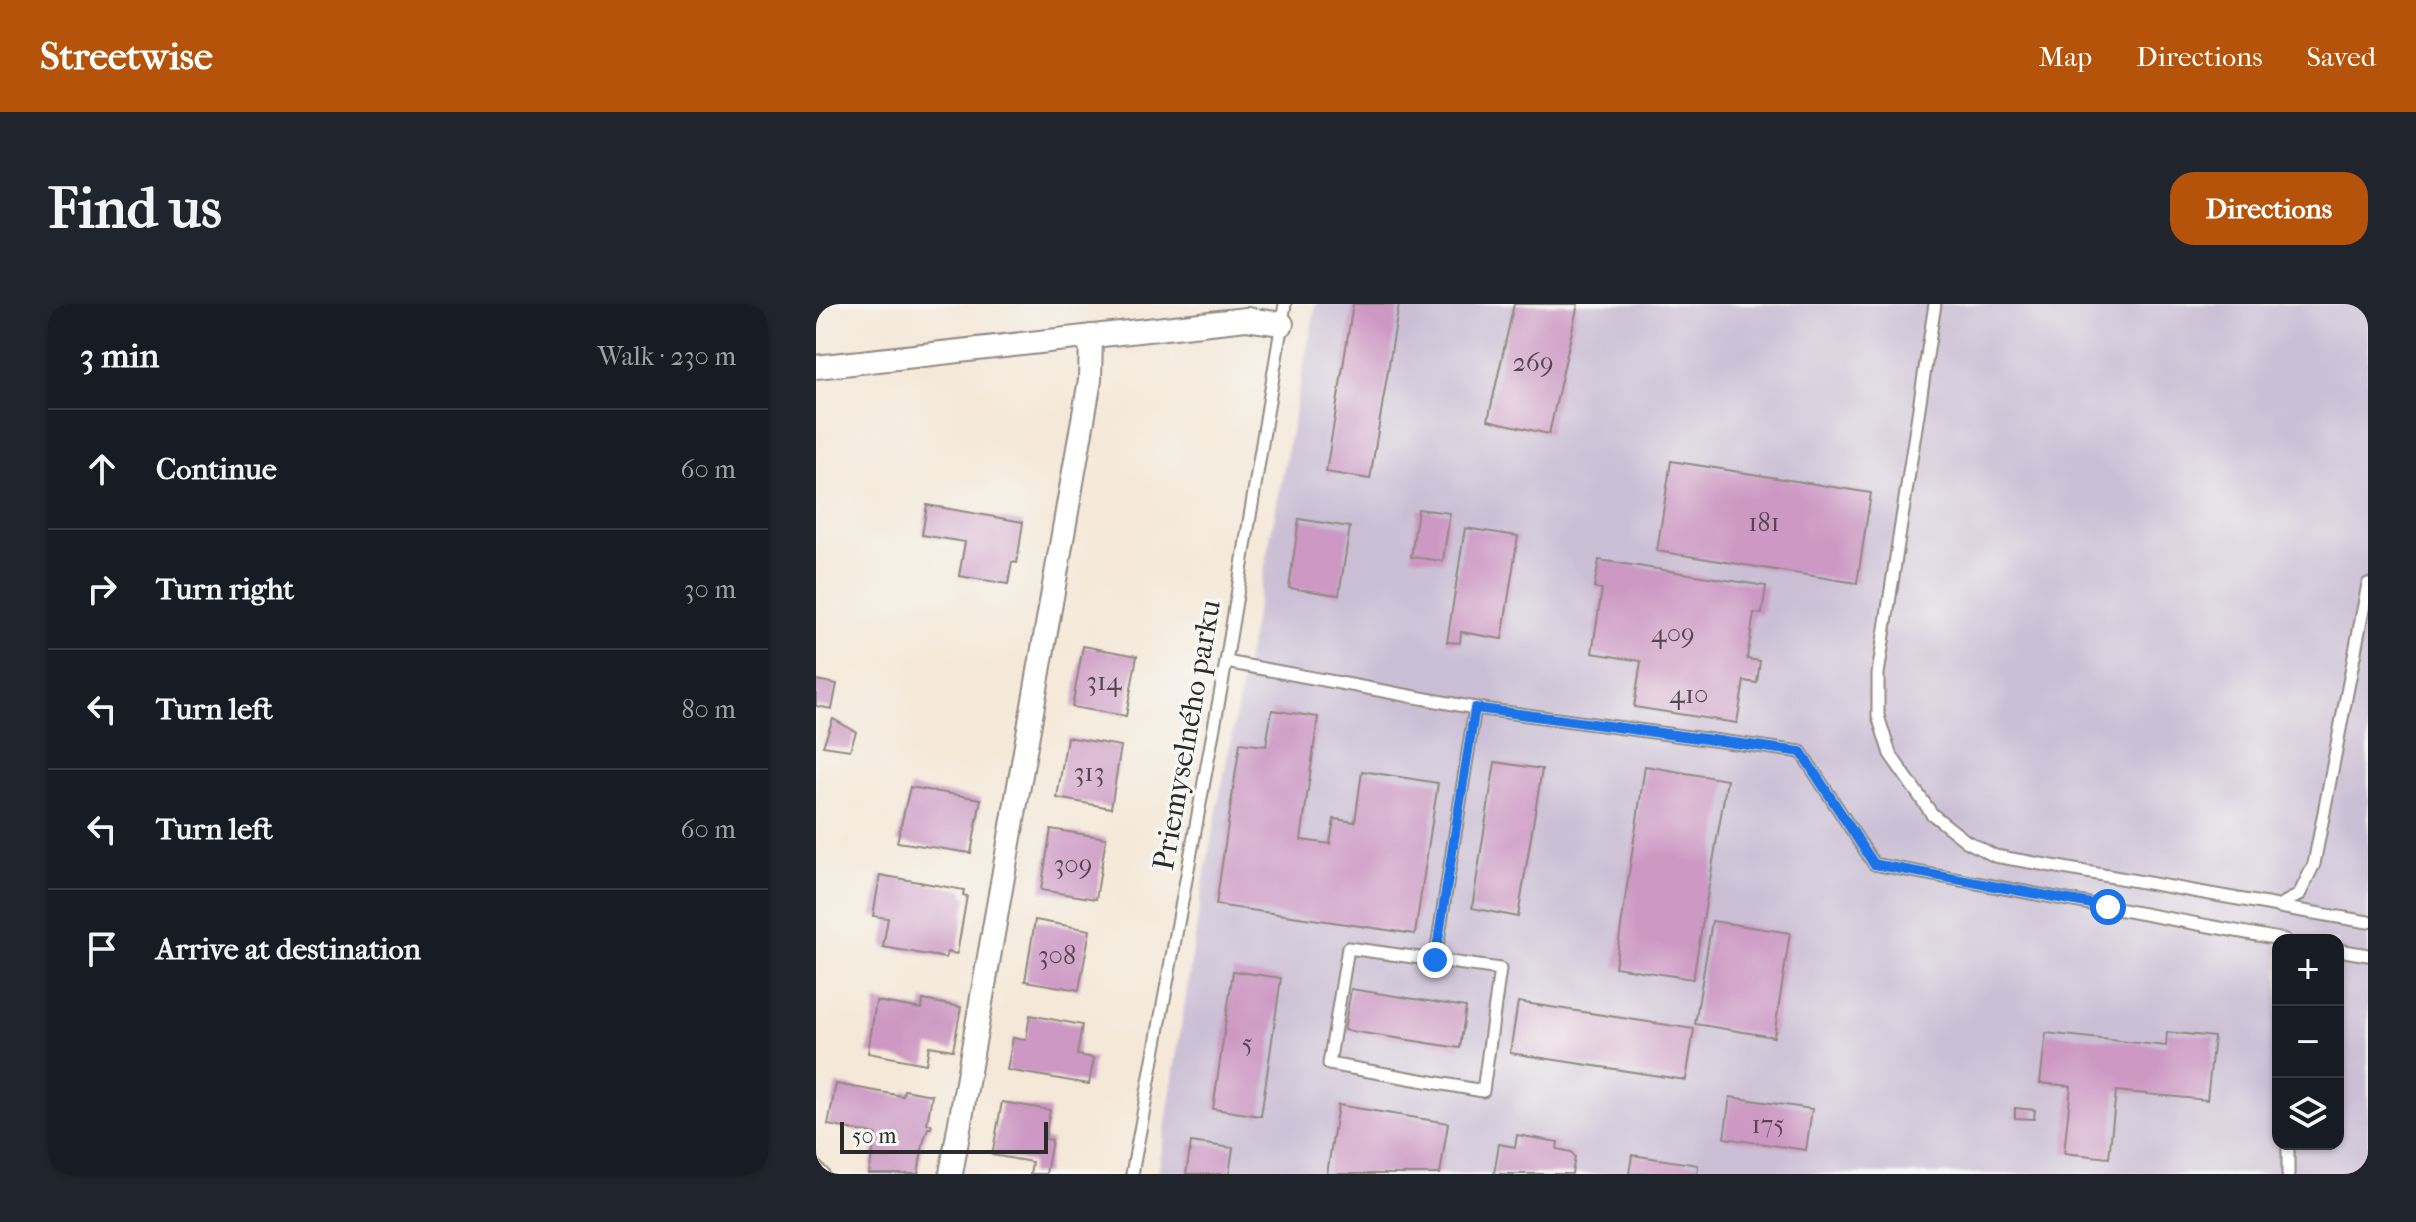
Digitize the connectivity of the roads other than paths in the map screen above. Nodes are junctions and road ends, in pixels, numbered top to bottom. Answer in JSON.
{"nodes":[{"id":1,"x":1935,"y":304,"type":"edge"},
{"id":2,"x":1283,"y":314,"type":"edge"},
{"id":3,"x":1091,"y":336,"type":"junction"},
{"id":4,"x":816,"y":367,"type":"edge"},
{"id":5,"x":2368,"y":584,"type":"edge"},
{"id":6,"x":1226,"y":662,"type":"junction"},
{"id":7,"x":1475,"y":708,"type":"junction"},
{"id":8,"x":2278,"y":906,"type":"junction"},
{"id":9,"x":2368,"y":922,"type":"edge"},
{"id":10,"x":2272,"y":938,"type":"edge"},
{"id":11,"x":2344,"y":951,"type":"edge"},
{"id":12,"x":2368,"y":955,"type":"edge"},
{"id":13,"x":1435,"y":960,"type":"junction"},
{"id":14,"x":2288,"y":1150,"type":"edge"},
{"id":15,"x":816,"y":1167,"type":"edge"},
{"id":16,"x":823,"y":1174,"type":"edge"},
{"id":17,"x":951,"y":1174,"type":"edge"},
{"id":18,"x":1132,"y":1174,"type":"edge"},
{"id":19,"x":2288,"y":1174,"type":"edge"}],
"edges":[{"from":1,"to":8,"type":"lane"},
{"from":2,"to":3,"type":"street"},
{"from":2,"to":6,"type":"lane","name":"Priemyselného parku"},
{"from":3,"to":4,"type":"street"},
{"from":3,"to":17,"type":"street"},
{"from":5,"to":8,"type":"lane"},
{"from":6,"to":7,"type":"lane"},
{"from":6,"to":18,"type":"lane","name":"Priemyselného parku"},
{"from":7,"to":10,"type":"lane"},
{"from":7,"to":13,"type":"lane"},
{"from":8,"to":9,"type":"lane"},
{"from":11,"to":12,"type":"lane"},
{"from":13,"to":13,"type":"lane"},
{"from":14,"to":19,"type":"lane"},
{"from":15,"to":16,"type":"lane"}]}
